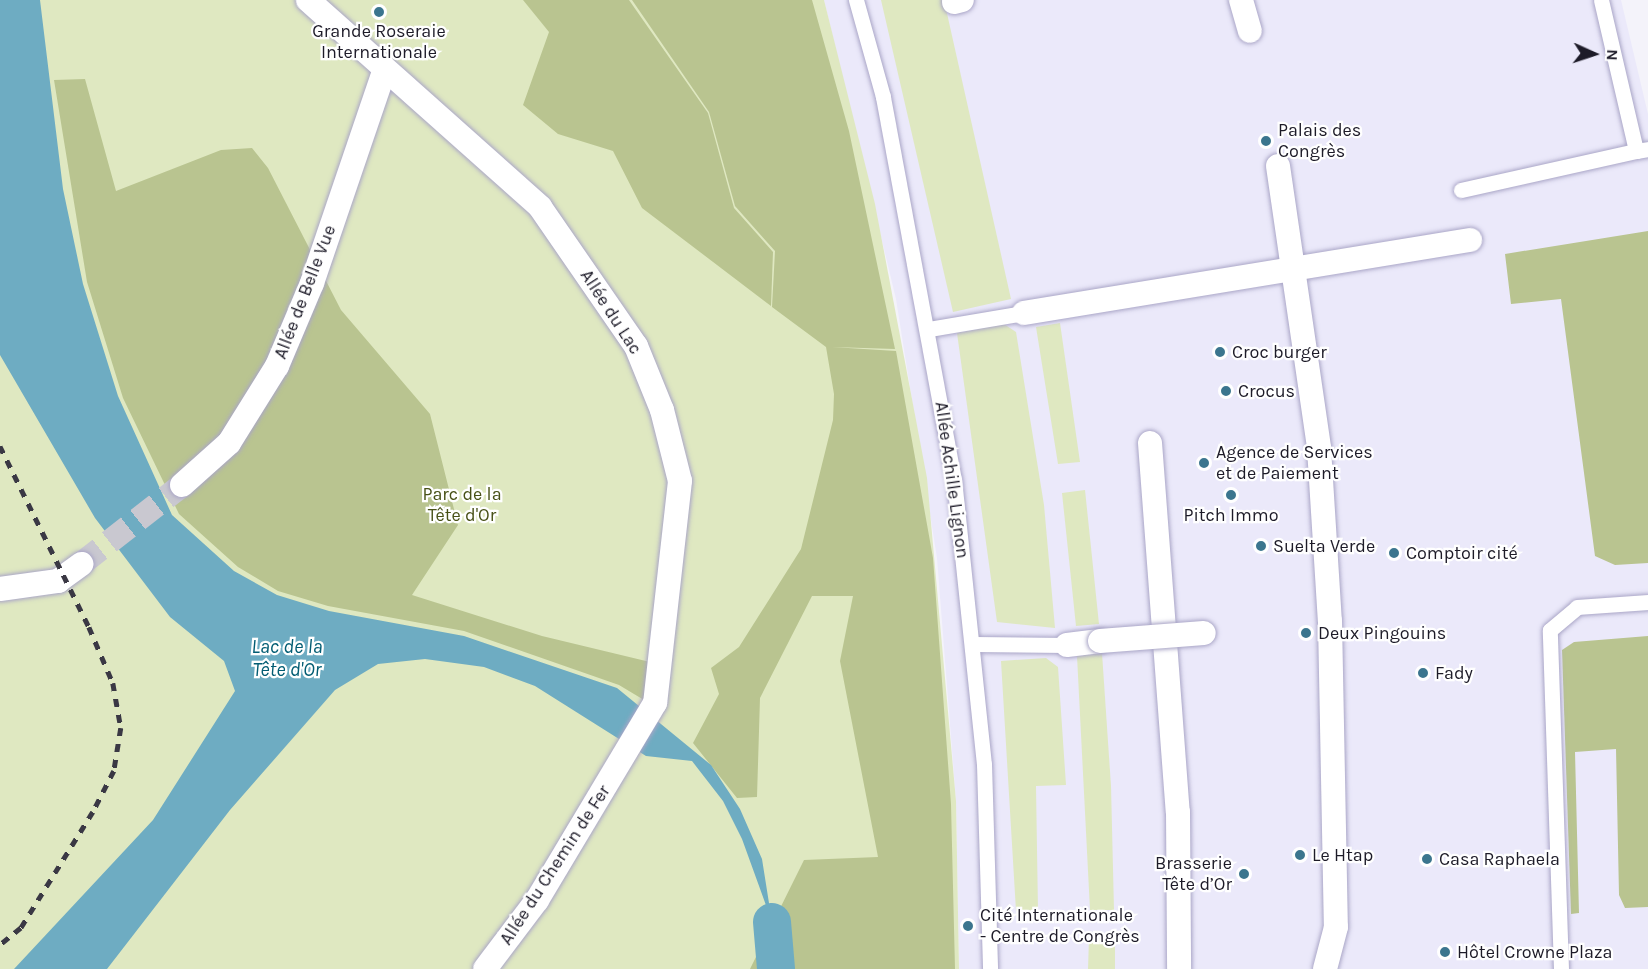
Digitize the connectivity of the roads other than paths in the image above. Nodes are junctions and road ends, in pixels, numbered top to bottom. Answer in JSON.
{"nodes":[{"id":1,"x":308,"y":0,"type":"edge"},
{"id":2,"x":856,"y":0,"type":"edge"},
{"id":3,"x":1241,"y":0,"type":"edge"},
{"id":4,"x":1601,"y":0,"type":"edge"},
{"id":5,"x":1250,"y":32,"type":"dead end"},
{"id":6,"x":384,"y":72,"type":"junction"},
{"id":7,"x":1642,"y":150,"type":"edge"},
{"id":8,"x":1278,"y":166,"type":"dead end"},
{"id":9,"x":1461,"y":190,"type":"dead end"},
{"id":10,"x":1470,"y":240,"type":"dead end"},
{"id":11,"x":1295,"y":269,"type":"junction"},
{"id":12,"x":1024,"y":313,"type":"joint"},
{"id":13,"x":929,"y":329,"type":"junction"},
{"id":14,"x":1150,"y":443,"type":"dead end"},
{"id":15,"x":182,"y":485,"type":"tunnel mouth"},
{"id":16,"x":81,"y":564,"type":"tunnel mouth"},
{"id":17,"x":0,"y":589,"type":"edge"},
{"id":18,"x":1648,"y":602,"type":"edge"},
{"id":19,"x":1204,"y":633,"type":"dead end"},
{"id":20,"x":974,"y":644,"type":"junction"},
{"id":21,"x":1067,"y":645,"type":"joint"},
{"id":22,"x":626,"y":756,"type":"joint"},
{"id":23,"x":484,"y":969,"type":"edge"},
{"id":24,"x":990,"y":969,"type":"edge"},
{"id":25,"x":1179,"y":969,"type":"edge"},
{"id":26,"x":1325,"y":969,"type":"edge"},
{"id":27,"x":1561,"y":969,"type":"edge"}],
"edges":[{"from":1,"to":6,"type":"street","name":"Allée du Lac"},
{"from":2,"to":13,"type":"lane","name":"Allée Achille Lignon"},
{"from":3,"to":5,"type":"street"},
{"from":4,"to":7,"type":"lane"},
{"from":6,"to":15,"type":"street","name":"Allée de Belle Vue"},
{"from":6,"to":22,"type":"street","name":"Allée du Lac"},
{"from":7,"to":9,"type":"lane"},
{"from":8,"to":11,"type":"street"},
{"from":10,"to":11,"type":"street"},
{"from":11,"to":12,"type":"street"},
{"from":11,"to":26,"type":"street"},
{"from":12,"to":13,"type":"lane"},
{"from":13,"to":20,"type":"lane","name":"Allée Achille Lignon"},
{"from":14,"to":25,"type":"street"},
{"from":16,"to":17,"type":"street"},
{"from":18,"to":27,"type":"lane"},
{"from":19,"to":21,"type":"street","bridge":true},
{"from":20,"to":21,"type":"lane"},
{"from":20,"to":24,"type":"lane","name":"Allée Achille Lignon"},
{"from":22,"to":23,"type":"street","name":"Allée du Chemin de Fer"}]}
